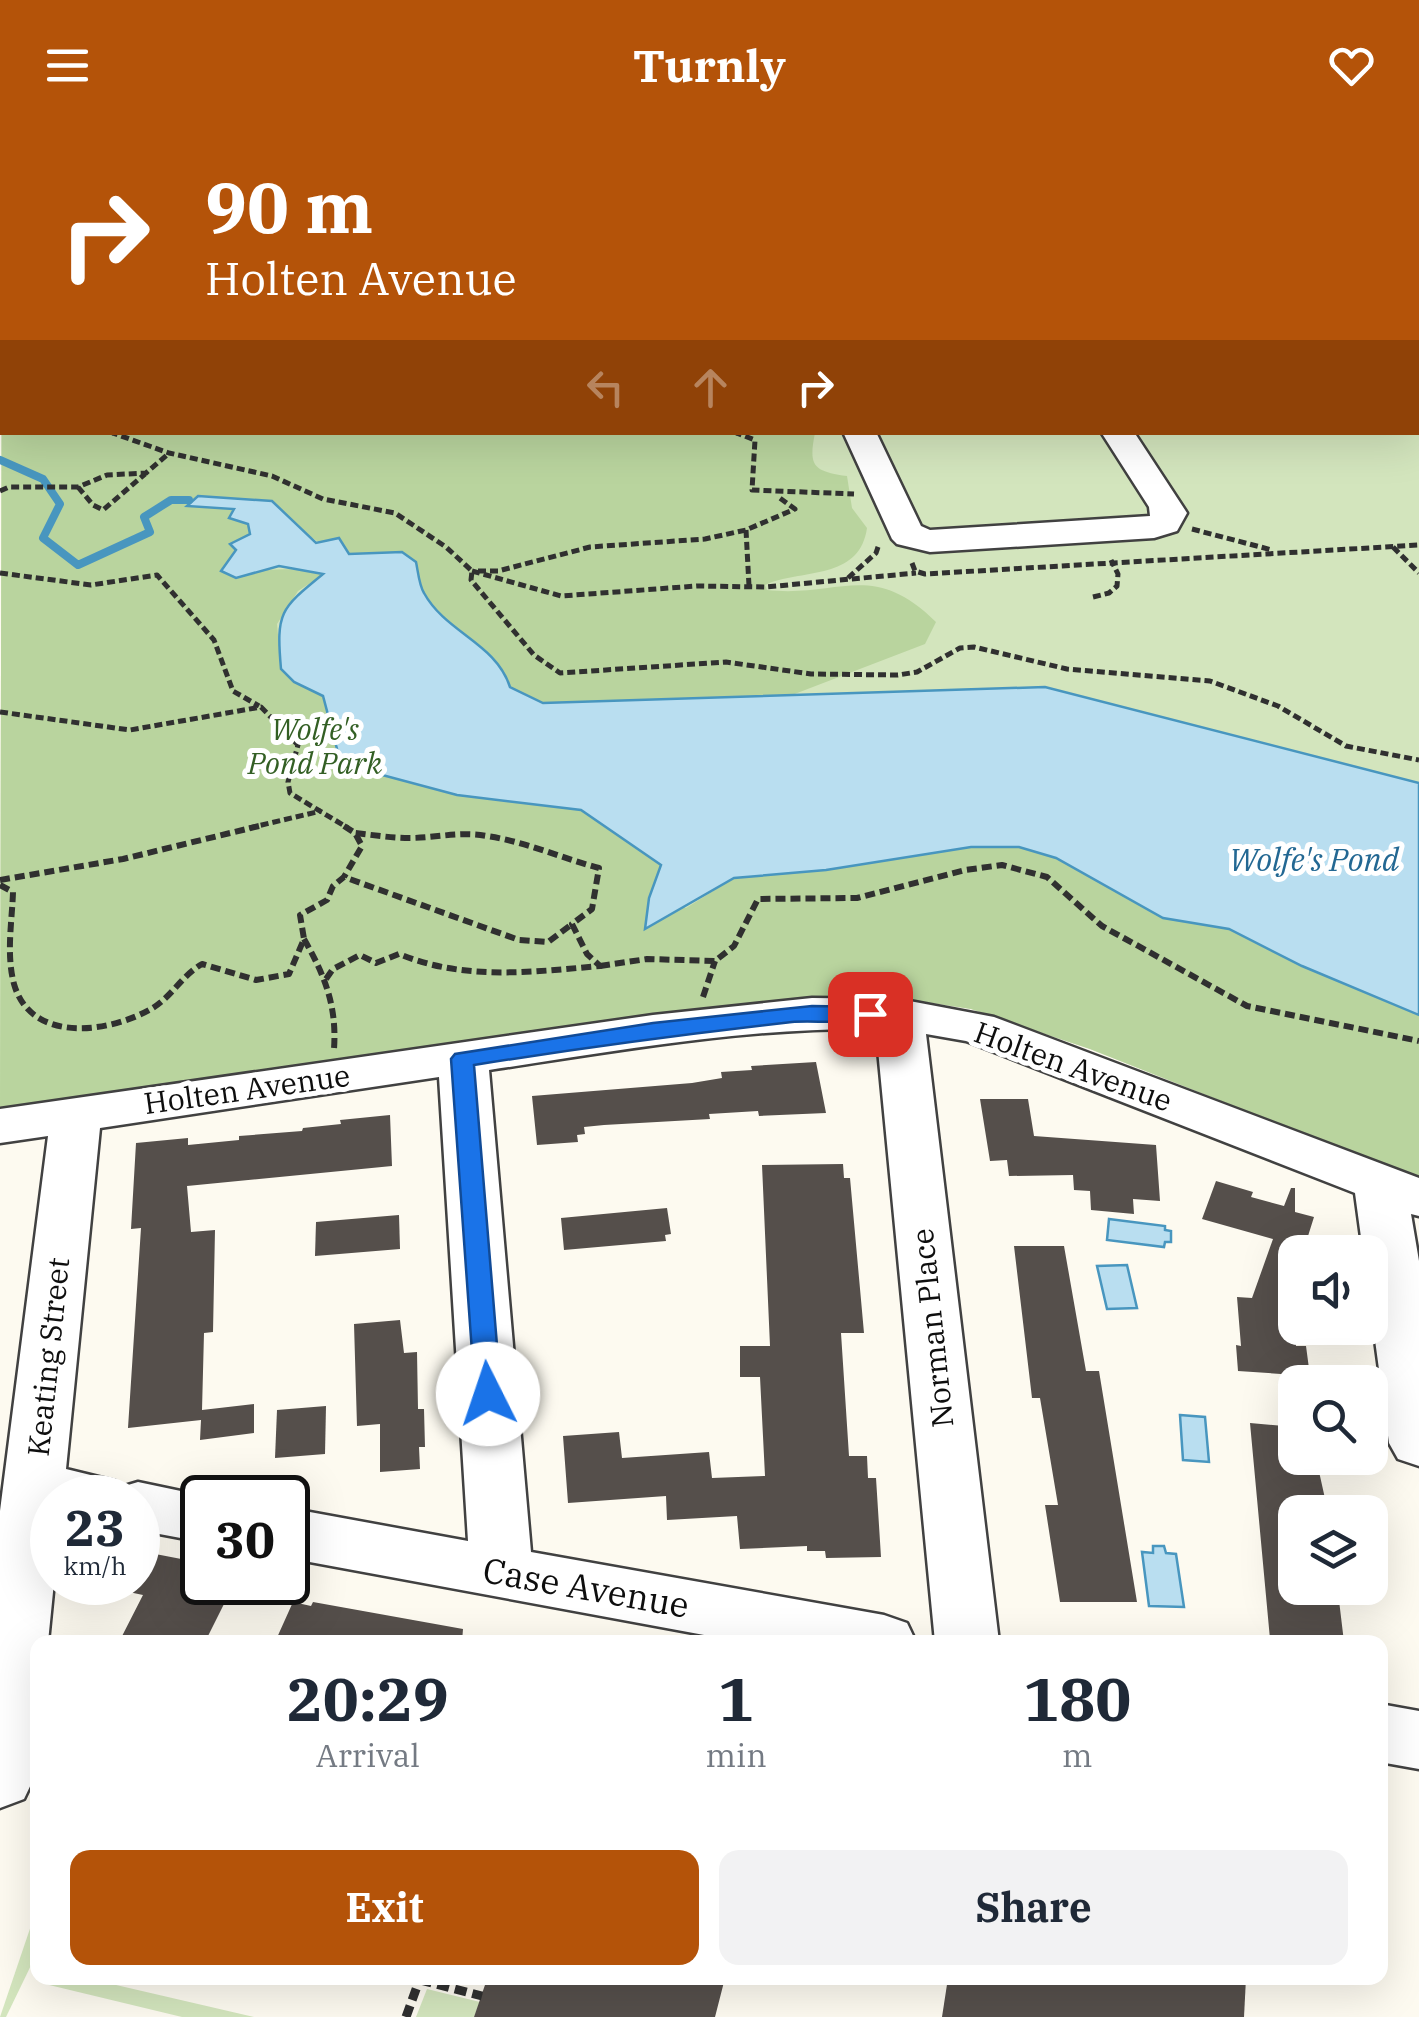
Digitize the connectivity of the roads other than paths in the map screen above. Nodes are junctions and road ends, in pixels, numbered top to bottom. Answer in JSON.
{"nodes":[{"id":1,"x":860,"y":435,"type":"edge"},
{"id":2,"x":1119,"y":435,"type":"edge"},
{"id":3,"x":899,"y":1014,"type":"junction"},
{"id":4,"x":462,"y":1059,"type":"junction"},
{"id":5,"x":76,"y":1115,"type":"junction"},
{"id":6,"x":0,"y":1126,"type":"edge"},
{"id":7,"x":1400,"y":1191,"type":"edge"},
{"id":8,"x":1419,"y":1443,"type":"edge"},
{"id":9,"x":35,"y":1475,"type":"edge"},
{"id":10,"x":30,"y":1520,"type":"edge"},
{"id":11,"x":310,"y":1537,"type":"edge"},
{"id":12,"x":502,"y":1572,"type":"junction"},
{"id":13,"x":846,"y":1635,"type":"edge"},
{"id":14,"x":966,"y":1635,"type":"edge"},
{"id":15,"x":1388,"y":1734,"type":"edge"},
{"id":16,"x":1419,"y":1740,"type":"edge"},
{"id":17,"x":0,"y":1778,"type":"edge"}],
"edges":[{"from":1,"to":2,"type":"street"},
{"from":3,"to":4,"type":"street","name":"Holten Avenue"},
{"from":3,"to":7,"type":"street","name":"Holten Avenue"},
{"from":3,"to":14,"type":"street","name":"Norman Place"},
{"from":4,"to":5,"type":"street","name":"Holten Avenue"},
{"from":4,"to":12,"type":"street"},
{"from":5,"to":6,"type":"street","name":"Holten Avenue"},
{"from":5,"to":9,"type":"street","name":"Keating Street"},
{"from":7,"to":8,"type":"street"},
{"from":10,"to":17,"type":"street","name":"Keating Street"},
{"from":11,"to":12,"type":"street","name":"Case Avenue"},
{"from":12,"to":13,"type":"street","name":"Case Avenue"},
{"from":15,"to":16,"type":"street"}]}
